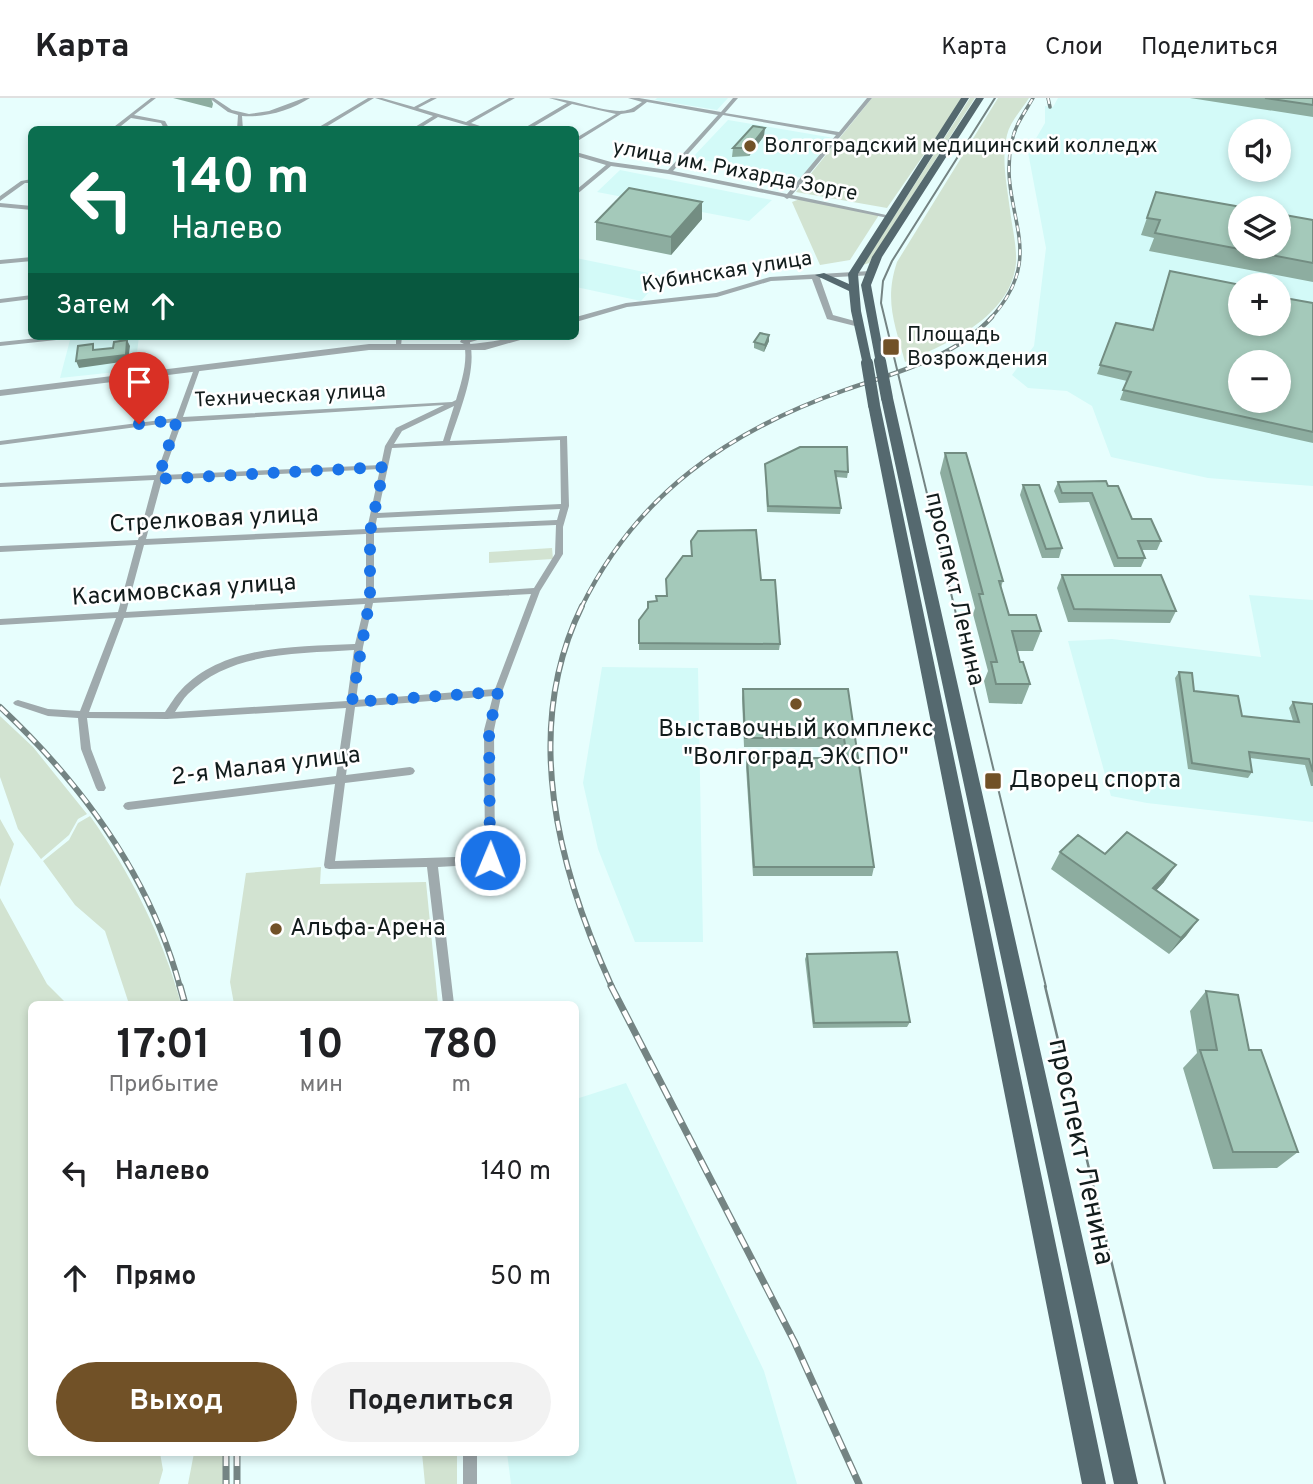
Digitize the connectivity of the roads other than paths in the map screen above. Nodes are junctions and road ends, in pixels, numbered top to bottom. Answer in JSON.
{"nodes":[{"id":1,"x":155,"y":98,"type":"edge"},
{"id":2,"x":211,"y":98,"type":"edge"},
{"id":3,"x":308,"y":98,"type":"edge"},
{"id":4,"x":374,"y":98,"type":"edge"},
{"id":5,"x":435,"y":98,"type":"edge"},
{"id":6,"x":513,"y":98,"type":"edge"},
{"id":7,"x":551,"y":98,"type":"edge"},
{"id":8,"x":578,"y":98,"type":"edge"},
{"id":9,"x":630,"y":98,"type":"edge"},
{"id":10,"x":736,"y":98,"type":"edge"},
{"id":11,"x":870,"y":98,"type":"edge"},
{"id":12,"x":965,"y":98,"type":"edge"},
{"id":13,"x":980,"y":98,"type":"edge"},
{"id":14,"x":646,"y":101,"type":"junction"},
{"id":15,"x":569,"y":103,"type":"junction"},
{"id":16,"x":415,"y":108,"type":"junction"},
{"id":17,"x":240,"y":113,"type":"junction"},
{"id":18,"x":620,"y":113,"type":"junction"},
{"id":19,"x":725,"y":113,"type":"junction"},
{"id":20,"x":438,"y":115,"type":"junction"},
{"id":21,"x":129,"y":116,"type":"junction"},
{"id":22,"x":467,"y":123,"type":"junction"},
{"id":23,"x":117,"y":126,"type":"edge"},
{"id":24,"x":166,"y":126,"type":"edge"},
{"id":25,"x":240,"y":126,"type":"edge"},
{"id":26,"x":323,"y":126,"type":"edge"},
{"id":27,"x":419,"y":126,"type":"edge"},
{"id":28,"x":473,"y":126,"type":"edge"},
{"id":29,"x":530,"y":126,"type":"edge"},
{"id":30,"x":840,"y":134,"type":"junction"},
{"id":31,"x":579,"y":139,"type":"edge"},
{"id":32,"x":579,"y":156,"type":"edge"},
{"id":33,"x":610,"y":164,"type":"junction"},
{"id":34,"x":669,"y":172,"type":"junction"},
{"id":35,"x":28,"y":182,"type":"edge"},
{"id":36,"x":579,"y":190,"type":"edge"},
{"id":37,"x":787,"y":197,"type":"junction"},
{"id":38,"x":0,"y":200,"type":"edge"},
{"id":39,"x":0,"y":205,"type":"edge"},
{"id":40,"x":28,"y":208,"type":"edge"},
{"id":41,"x":888,"y":216,"type":"junction"},
{"id":42,"x":28,"y":258,"type":"edge"},
{"id":43,"x":0,"y":262,"type":"edge"},
{"id":44,"x":870,"y":273,"type":"junction"},
{"id":45,"x":853,"y":274,"type":"junction"},
{"id":46,"x":818,"y":275,"type":"junction"},
{"id":47,"x":853,"y":289,"type":"junction"},
{"id":48,"x":28,"y":298,"type":"edge"},
{"id":49,"x":0,"y":301,"type":"edge"},
{"id":50,"x":590,"y":315,"type":"joint"},
{"id":51,"x":579,"y":317,"type":"edge"},
{"id":52,"x":859,"y":325,"type":"junction"},
{"id":53,"x":38,"y":340,"type":"edge"},
{"id":54,"x":399,"y":341,"type":"edge"},
{"id":55,"x":468,"y":341,"type":"edge"},
{"id":56,"x":0,"y":344,"type":"edge"},
{"id":57,"x":197,"y":369,"type":"junction"},
{"id":58,"x":0,"y":393,"type":"edge"},
{"id":59,"x":457,"y":402,"type":"junction"},
{"id":60,"x":881,"y":402,"type":"junction"},
{"id":61,"x":177,"y":420,"type":"junction"},
{"id":62,"x":446,"y":442,"type":"junction"},
{"id":63,"x":0,"y":443,"type":"edge"},
{"id":64,"x":389,"y":446,"type":"junction"},
{"id":65,"x":384,"y":467,"type":"junction"},
{"id":66,"x":158,"y":479,"type":"junction"},
{"id":67,"x":0,"y":485,"type":"edge"},
{"id":68,"x":565,"y":506,"type":"junction"},
{"id":69,"x":374,"y":516,"type":"junction"},
{"id":70,"x":560,"y":522,"type":"junction"},
{"id":71,"x":370,"y":532,"type":"junction"},
{"id":72,"x":141,"y":542,"type":"junction"},
{"id":73,"x":0,"y":550,"type":"edge"},
{"id":74,"x":536,"y":591,"type":"junction"},
{"id":75,"x":370,"y":598,"type":"junction"},
{"id":76,"x":121,"y":615,"type":"junction"},
{"id":77,"x":0,"y":622,"type":"edge"},
{"id":78,"x":359,"y":647,"type":"junction"},
{"id":79,"x":498,"y":692,"type":"junction"},
{"id":80,"x":352,"y":702,"type":"junction"},
{"id":81,"x":18,"y":703,"type":"dead end"},
{"id":82,"x":167,"y":716,"type":"junction"},
{"id":83,"x":82,"y":717,"type":"junction"},
{"id":84,"x":410,"y":771,"type":"dead end"},
{"id":85,"x":341,"y":778,"type":"junction"},
{"id":86,"x":101,"y":788,"type":"dead end"},
{"id":87,"x":128,"y":806,"type":"dead end"},
{"id":88,"x":962,"y":830,"type":"junction"},
{"id":89,"x":983,"y":830,"type":"junction"},
{"id":90,"x":432,"y":863,"type":"junction"},
{"id":91,"x":448,"y":1001,"type":"edge"},
{"id":92,"x":1020,"y":1122,"type":"junction"},
{"id":93,"x":1047,"y":1123,"type":"junction"},
{"id":94,"x":470,"y":1456,"type":"edge"},
{"id":95,"x":470,"y":1484,"type":"edge"},
{"id":96,"x":1094,"y":1484,"type":"edge"},
{"id":97,"x":1126,"y":1484,"type":"edge"}],
"edges":[{"from":1,"to":21,"type":"street"},
{"from":2,"to":17,"type":"street"},
{"from":3,"to":17,"type":"street"},
{"from":4,"to":16,"type":"street"},
{"from":4,"to":26,"type":"street"},
{"from":5,"to":16,"type":"street"},
{"from":6,"to":22,"type":"street"},
{"from":7,"to":15,"type":"street"},
{"from":8,"to":15,"type":"street"},
{"from":9,"to":14,"type":"street"},
{"from":10,"to":19,"type":"street"},
{"from":11,"to":30,"type":"street"},
{"from":12,"to":41,"type":"main road"},
{"from":13,"to":44,"type":"main road"},
{"from":14,"to":18,"type":"street"},
{"from":14,"to":19,"type":"street"},
{"from":15,"to":18,"type":"street"},
{"from":15,"to":29,"type":"street"},
{"from":16,"to":20,"type":"street"},
{"from":17,"to":25,"type":"street"},
{"from":18,"to":31,"type":"street"},
{"from":19,"to":30,"type":"street"},
{"from":19,"to":34,"type":"street"},
{"from":20,"to":22,"type":"street"},
{"from":20,"to":27,"type":"street"},
{"from":21,"to":23,"type":"street"},
{"from":21,"to":24,"type":"street"},
{"from":22,"to":28,"type":"street"},
{"from":30,"to":37,"type":"street"},
{"from":32,"to":33,"type":"street","name":"улица им. Рихарда Зорге"},
{"from":33,"to":34,"type":"street","name":"улица им. Рихарда Зорге"},
{"from":33,"to":36,"type":"street"},
{"from":34,"to":37,"type":"street","name":"улица им. Рихарда Зорге"},
{"from":35,"to":38,"type":"street"},
{"from":37,"to":41,"type":"street","name":"улица им. Рихарда Зорге"},
{"from":39,"to":40,"type":"street"},
{"from":41,"to":45,"type":"main road"},
{"from":42,"to":43,"type":"street"},
{"from":44,"to":45,"type":"street","name":"Кубинская улица"},
{"from":44,"to":60,"type":"main road","bridge":true},
{"from":45,"to":46,"type":"street","name":"Кубинская улица"},
{"from":45,"to":47,"type":"main road"},
{"from":46,"to":47,"type":"main road"},
{"from":46,"to":50,"type":"street","name":"Кубинская улица"},
{"from":46,"to":52,"type":"street"},
{"from":47,"to":52,"type":"main road"},
{"from":48,"to":49,"type":"street"},
{"from":50,"to":51,"type":"street","name":"Кубинская улица"},
{"from":52,"to":60,"type":"main road","bridge":true},
{"from":53,"to":56,"type":"street"},
{"from":54,"to":55,"type":"street"},
{"from":54,"to":57,"type":"street"},
{"from":55,"to":59,"type":"street"},
{"from":57,"to":58,"type":"street"},
{"from":57,"to":61,"type":"street"},
{"from":59,"to":61,"type":"street","name":"Техническая улица"},
{"from":59,"to":62,"type":"street"},
{"from":59,"to":64,"type":"street"},
{"from":60,"to":88,"type":"main road","name":"проспект Ленина"},
{"from":60,"to":89,"type":"main road","name":"проспект Ленина"},
{"from":61,"to":63,"type":"street","name":"Техническая улица"},
{"from":61,"to":66,"type":"street"},
{"from":62,"to":64,"type":"street"},
{"from":62,"to":68,"type":"street"},
{"from":64,"to":65,"type":"street"},
{"from":65,"to":66,"type":"street"},
{"from":65,"to":69,"type":"street"},
{"from":66,"to":67,"type":"street"},
{"from":66,"to":72,"type":"street"},
{"from":68,"to":69,"type":"street"},
{"from":68,"to":70,"type":"street"},
{"from":69,"to":71,"type":"street"},
{"from":70,"to":71,"type":"street","name":"Стрелковая улица"},
{"from":70,"to":74,"type":"street"},
{"from":71,"to":72,"type":"street","name":"Стрелковая улица"},
{"from":71,"to":75,"type":"street"},
{"from":72,"to":73,"type":"street","name":"Стрелковая улица"},
{"from":72,"to":76,"type":"street"},
{"from":74,"to":75,"type":"street","name":"Касимовская улица"},
{"from":74,"to":79,"type":"street"},
{"from":75,"to":76,"type":"street","name":"Касимовская улица"},
{"from":75,"to":78,"type":"street"},
{"from":76,"to":77,"type":"street","name":"Касимовская улица"},
{"from":76,"to":83,"type":"street"},
{"from":78,"to":80,"type":"street"},
{"from":78,"to":82,"type":"street"},
{"from":79,"to":80,"type":"street"},
{"from":79,"to":90,"type":"street"},
{"from":80,"to":82,"type":"street"},
{"from":80,"to":85,"type":"street"},
{"from":81,"to":83,"type":"street"},
{"from":82,"to":83,"type":"street"},
{"from":83,"to":86,"type":"street"},
{"from":84,"to":85,"type":"street","name":"2-я Малая улица"},
{"from":85,"to":87,"type":"street","name":"2-я Малая улица"},
{"from":85,"to":90,"type":"street"},
{"from":88,"to":89,"type":"main road"},
{"from":88,"to":92,"type":"main road","name":"проспект Ленина"},
{"from":89,"to":93,"type":"main road","name":"проспект Ленина"},
{"from":90,"to":91,"type":"street"},
{"from":92,"to":93,"type":"main road"},
{"from":92,"to":96,"type":"main road","name":"проспект Ленина"},
{"from":93,"to":97,"type":"main road","name":"проспект Ленина"},
{"from":94,"to":95,"type":"street"}]}
